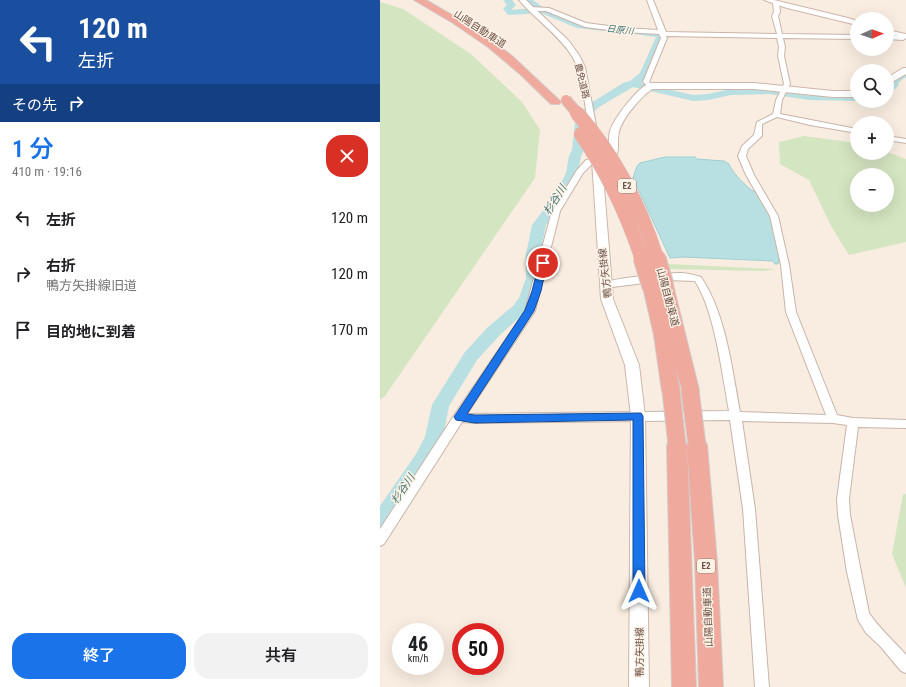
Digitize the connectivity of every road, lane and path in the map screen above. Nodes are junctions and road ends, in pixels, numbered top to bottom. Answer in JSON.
{"nodes":[{"id":1,"x":419,"y":0,"type":"edge"},
{"id":2,"x":431,"y":0,"type":"edge"},
{"id":3,"x":522,"y":0,"type":"edge"},
{"id":4,"x":650,"y":0,"type":"edge"},
{"id":5,"x":767,"y":0,"type":"edge"},
{"id":6,"x":776,"y":3,"type":"junction"},
{"id":7,"x":535,"y":10,"type":"junction"},
{"id":8,"x":850,"y":21,"type":"edge"},
{"id":9,"x":664,"y":33,"type":"junction"},
{"id":10,"x":894,"y":33,"type":"edge"},
{"id":11,"x":780,"y":36,"type":"junction"},
{"id":12,"x":906,"y":36,"type":"edge"},
{"id":13,"x":850,"y":37,"type":"edge"},
{"id":14,"x":894,"y":37,"type":"edge"},
{"id":15,"x":906,"y":70,"type":"edge"},
{"id":16,"x":894,"y":78,"type":"edge"},
{"id":17,"x":648,"y":87,"type":"junction"},
{"id":18,"x":784,"y":91,"type":"junction"},
{"id":19,"x":850,"y":94,"type":"edge"},
{"id":20,"x":560,"y":101,"type":"junction"},
{"id":21,"x":776,"y":115,"type":"junction"},
{"id":22,"x":593,"y":129,"type":"junction"},
{"id":23,"x":615,"y":130,"type":"junction"},
{"id":24,"x":850,"y":130,"type":"edge"},
{"id":25,"x":894,"y":139,"type":"edge"},
{"id":26,"x":906,"y":141,"type":"edge"},
{"id":27,"x":598,"y":166,"type":"junction"},
{"id":28,"x":605,"y":284,"type":"junction"},
{"id":29,"x":658,"y":286,"type":"junction"},
{"id":30,"x":638,"y":416,"type":"junction"},
{"id":31,"x":735,"y":416,"type":"junction"},
{"id":32,"x":459,"y":417,"type":"junction"},
{"id":33,"x":833,"y":419,"type":"junction"},
{"id":34,"x":853,"y":422,"type":"junction"},
{"id":35,"x":906,"y":424,"type":"edge"},
{"id":36,"x":687,"y":445,"type":"junction"},
{"id":37,"x":380,"y":540,"type":"edge"},
{"id":38,"x":906,"y":666,"type":"edge"},
{"id":39,"x":639,"y":687,"type":"edge"},
{"id":40,"x":684,"y":687,"type":"edge"},
{"id":41,"x":711,"y":687,"type":"edge"},
{"id":42,"x":762,"y":687,"type":"edge"}],
"edges":[{"from":1,"to":20,"type":"highway","name":"山陽自動車道","number":"E2"},
{"from":2,"to":20,"type":"highway","name":"山陽自動車道","number":"E2"},
{"from":3,"to":7,"type":"street","name":"農免道路"},
{"from":4,"to":9,"type":"street"},
{"from":5,"to":6,"type":"main road"},
{"from":6,"to":8,"type":"main road"},
{"from":6,"to":11,"type":"street"},
{"from":7,"to":9,"type":"street"},
{"from":7,"to":22,"type":"street","name":"農免道路"},
{"from":9,"to":11,"type":"street"},
{"from":9,"to":17,"type":"street"},
{"from":10,"to":12,"type":"main road"},
{"from":11,"to":13,"type":"street"},
{"from":11,"to":18,"type":"street"},
{"from":12,"to":14,"type":"street"},
{"from":15,"to":16,"type":"main road"},
{"from":17,"to":18,"type":"main road"},
{"from":17,"to":23,"type":"main road"},
{"from":18,"to":19,"type":"main road"},
{"from":18,"to":21,"type":"street"},
{"from":20,"to":29,"type":"highway","name":"山陽自動車道","number":"E2","bridge":true},
{"from":21,"to":24,"type":"street"},
{"from":21,"to":33,"type":"street"},
{"from":22,"to":23,"type":"main road"},
{"from":22,"to":27,"type":"street","name":"農免道路"},
{"from":23,"to":27,"type":"main road"},
{"from":25,"to":26,"type":"street"},
{"from":27,"to":28,"type":"main road","name":"鴨方矢掛線"},
{"from":27,"to":32,"type":"street"},
{"from":28,"to":30,"type":"main road","name":"鴨方矢掛線"},
{"from":28,"to":31,"type":"street"},
{"from":29,"to":36,"type":"highway","name":"山陽自動車道","number":"E2","bridge":true},
{"from":29,"to":36,"type":"highway","name":"山陽自動車道","number":"E2","bridge":true},
{"from":30,"to":31,"type":"street"},
{"from":30,"to":32,"type":"street"},
{"from":30,"to":39,"type":"main road","name":"鴨方矢掛線"},
{"from":31,"to":33,"type":"street"},
{"from":31,"to":42,"type":"street"},
{"from":32,"to":37,"type":"street"},
{"from":33,"to":34,"type":"street"},
{"from":34,"to":35,"type":"street"},
{"from":34,"to":38,"type":"street"},
{"from":36,"to":40,"type":"highway","name":"山陽自動車道","number":"E2"},
{"from":36,"to":41,"type":"highway","name":"山陽自動車道","number":"E2"}]}
